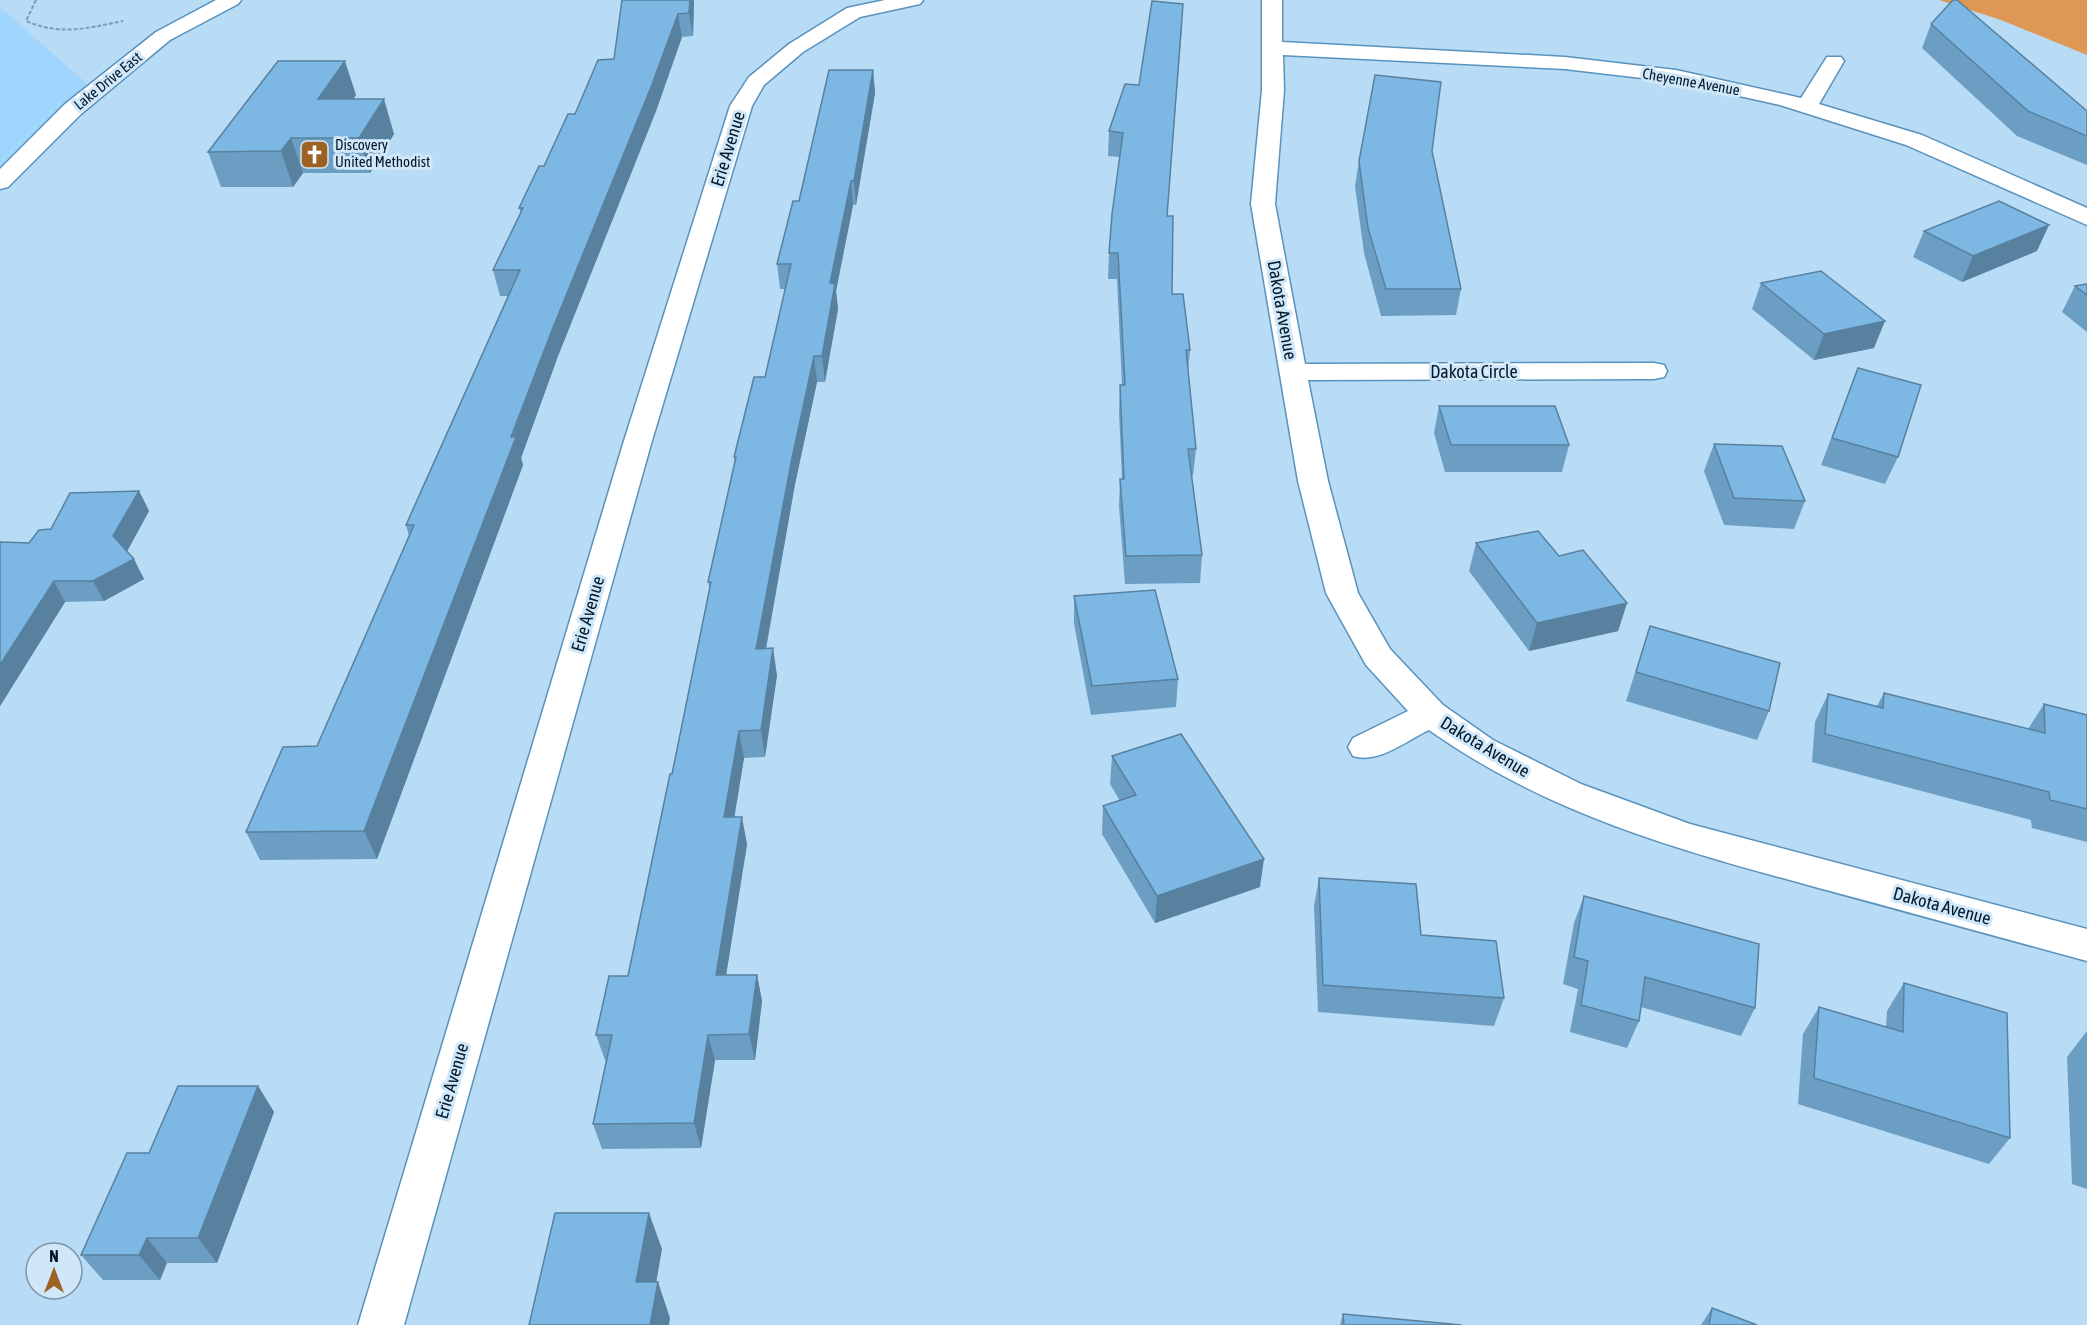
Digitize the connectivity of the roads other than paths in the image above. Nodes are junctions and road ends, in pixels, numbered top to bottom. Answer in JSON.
{"nodes":[{"id":1,"x":231,"y":0,"type":"edge"},
{"id":2,"x":913,"y":0,"type":"edge"},
{"id":3,"x":1272,"y":0,"type":"edge"},
{"id":4,"x":1273,"y":48,"type":"junction"},
{"id":5,"x":1834,"y":61,"type":"dead end"},
{"id":6,"x":1806,"y":106,"type":"junction"},
{"id":7,"x":0,"y":182,"type":"edge"},
{"id":8,"x":2087,"y":218,"type":"edge"},
{"id":9,"x":1654,"y":371,"type":"dead end"},
{"id":10,"x":1293,"y":372,"type":"junction"},
{"id":11,"x":1431,"y":714,"type":"junction"},
{"id":12,"x":1365,"y":747,"type":"dead end"},
{"id":13,"x":2087,"y":945,"type":"edge"},
{"id":14,"x":381,"y":1325,"type":"edge"}],
"edges":[{"from":1,"to":7,"type":"street","name":"Lake Drive East"},
{"from":2,"to":14,"type":"street","name":"Erie Avenue"},
{"from":3,"to":4,"type":"street","name":"Dakota Avenue"},
{"from":4,"to":6,"type":"street","name":"Cheyenne Avenue"},
{"from":4,"to":10,"type":"street","name":"Dakota Avenue"},
{"from":5,"to":6,"type":"street"},
{"from":6,"to":8,"type":"street","name":"Cheyenne Avenue"},
{"from":9,"to":10,"type":"street","name":"Dakota Circle"},
{"from":10,"to":11,"type":"street","name":"Dakota Avenue"},
{"from":11,"to":12,"type":"street"},
{"from":11,"to":13,"type":"street","name":"Dakota Avenue"}]}
